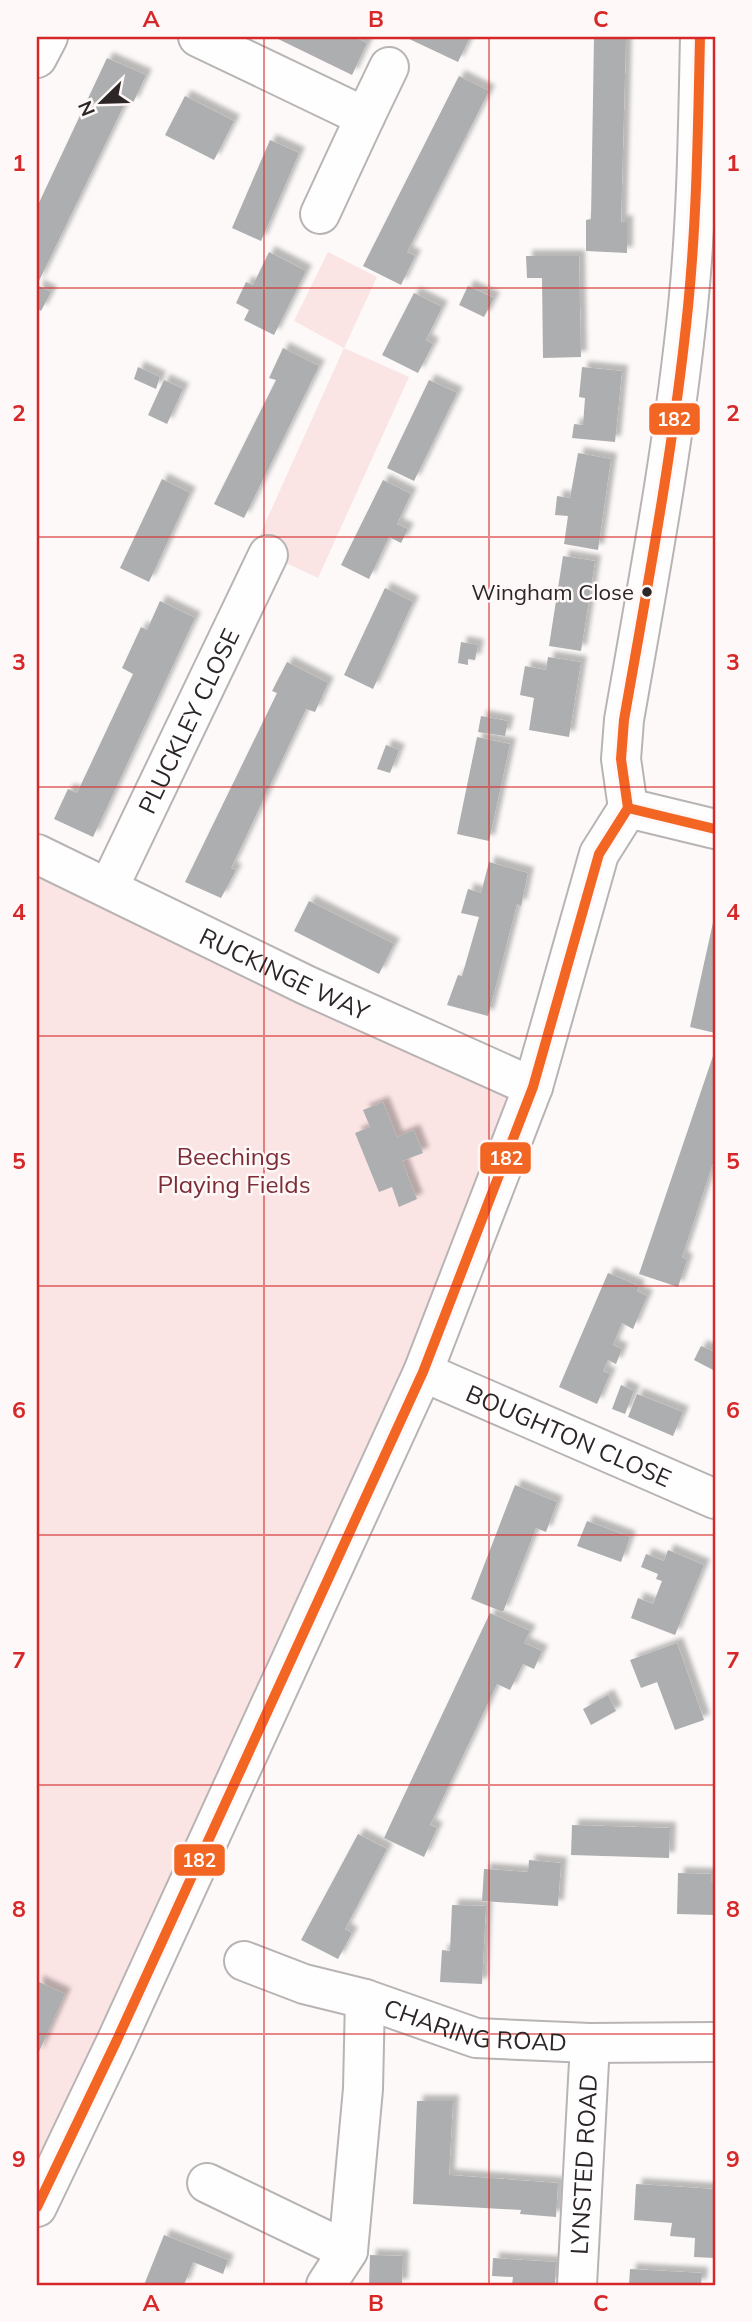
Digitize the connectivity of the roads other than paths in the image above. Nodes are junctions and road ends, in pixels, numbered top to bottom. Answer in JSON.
{"nodes":[{"id":1,"x":48,"y":37,"type":"edge"},
{"id":2,"x":198,"y":37,"type":"edge"},
{"id":3,"x":700,"y":37,"type":"edge"},
{"id":4,"x":37,"y":58,"type":"edge"},
{"id":5,"x":389,"y":67,"type":"dead end"},
{"id":6,"x":365,"y":117,"type":"junction"},
{"id":7,"x":320,"y":214,"type":"dead end"},
{"id":8,"x":702,"y":308,"type":"edge"},
{"id":9,"x":268,"y":555,"type":"dead end"},
{"id":10,"x":628,"y":808,"type":"junction"},
{"id":11,"x":715,"y":829,"type":"edge"},
{"id":12,"x":37,"y":854,"type":"edge"},
{"id":13,"x":109,"y":887,"type":"junction"},
{"id":14,"x":533,"y":1087,"type":"junction"},
{"id":15,"x":423,"y":1372,"type":"junction"},
{"id":16,"x":715,"y":1499,"type":"edge"},
{"id":17,"x":244,"y":1961,"type":"dead end"},
{"id":18,"x":365,"y":1999,"type":"junction"},
{"id":19,"x":715,"y":2042,"type":"edge"},
{"id":20,"x":590,"y":2043,"type":"junction"},
{"id":21,"x":207,"y":2183,"type":"dead end"},
{"id":22,"x":37,"y":2204,"type":"edge"},
{"id":23,"x":348,"y":2251,"type":"junction"},
{"id":24,"x":326,"y":2285,"type":"edge"},
{"id":25,"x":577,"y":2285,"type":"edge"}],
"edges":[{"from":1,"to":4,"type":"street"},
{"from":2,"to":6,"type":"street"},
{"from":3,"to":8,"type":"street"},
{"from":5,"to":6,"type":"street"},
{"from":6,"to":7,"type":"street"},
{"from":8,"to":10,"type":"street"},
{"from":9,"to":13,"type":"street","name":"PLUCKLEY CLOSE"},
{"from":10,"to":11,"type":"street"},
{"from":10,"to":14,"type":"street"},
{"from":12,"to":13,"type":"street","name":"RUCKINGE WAY"},
{"from":13,"to":14,"type":"street","name":"RUCKINGE WAY"},
{"from":14,"to":15,"type":"street"},
{"from":15,"to":16,"type":"street","name":"BOUGHTON CLOSE"},
{"from":15,"to":22,"type":"street"},
{"from":17,"to":18,"type":"street","name":"CHARING ROAD"},
{"from":18,"to":20,"type":"street","name":"CHARING ROAD"},
{"from":18,"to":23,"type":"street"},
{"from":19,"to":20,"type":"street","name":"CHARING ROAD"},
{"from":20,"to":25,"type":"street","name":"LYNSTED ROAD"},
{"from":21,"to":23,"type":"street"},
{"from":23,"to":24,"type":"street"}]}
